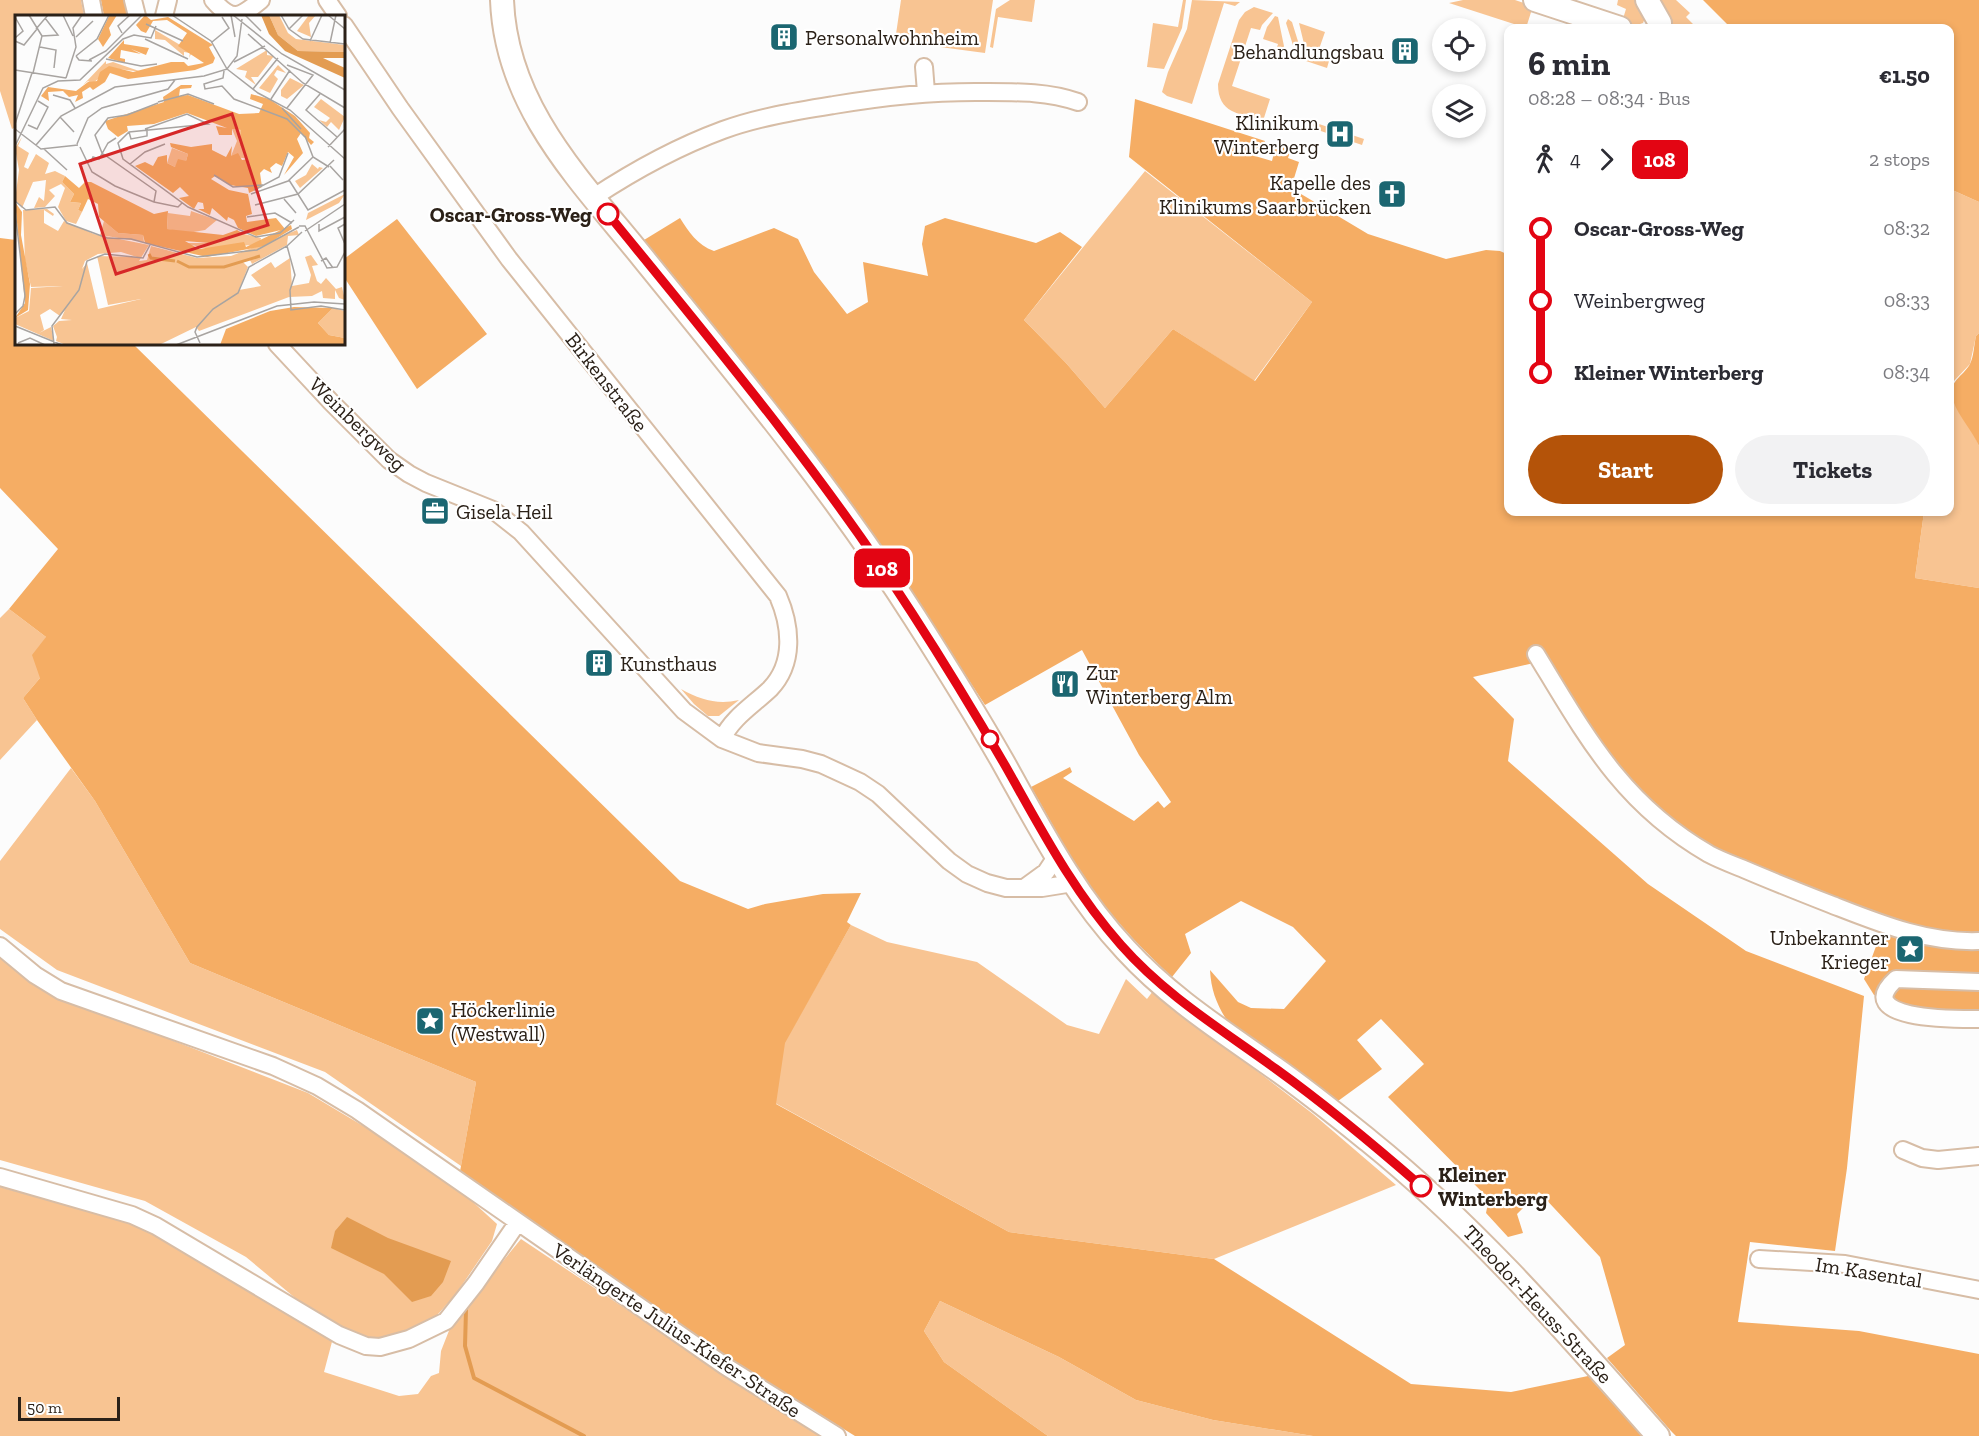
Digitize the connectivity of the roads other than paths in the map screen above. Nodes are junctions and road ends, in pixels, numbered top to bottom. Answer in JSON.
{"nodes":[{"id":1,"x":91,"y":0,"type":"edge"},
{"id":2,"x":133,"y":0,"type":"edge"},
{"id":3,"x":168,"y":0,"type":"edge"},
{"id":4,"x":213,"y":0,"type":"edge"},
{"id":5,"x":261,"y":0,"type":"edge"},
{"id":6,"x":327,"y":0,"type":"edge"},
{"id":7,"x":502,"y":0,"type":"edge"},
{"id":8,"x":1647,"y":0,"type":"edge"},
{"id":9,"x":1537,"y":1,"type":"edge"},
{"id":10,"x":94,"y":15,"type":"edge"},
{"id":11,"x":137,"y":15,"type":"edge"},
{"id":12,"x":164,"y":15,"type":"edge"},
{"id":13,"x":234,"y":15,"type":"edge"},
{"id":14,"x":243,"y":15,"type":"edge"},
{"id":15,"x":337,"y":15,"type":"edge"},
{"id":16,"x":1608,"y":24,"type":"edge"},
{"id":17,"x":1660,"y":24,"type":"edge"},
{"id":18,"x":345,"y":26,"type":"edge"},
{"id":19,"x":924,"y":67,"type":"dead end"},
{"id":20,"x":926,"y":93,"type":"junction"},
{"id":21,"x":1078,"y":102,"type":"dead end"},
{"id":22,"x":594,"y":197,"type":"junction"},
{"id":23,"x":278,"y":345,"type":"edge"},
{"id":24,"x":1536,"y":654,"type":"dead end"},
{"id":25,"x":722,"y":740,"type":"junction"},
{"id":26,"x":1056,"y":857,"type":"junction"},
{"id":27,"x":1073,"y":883,"type":"junction"},
{"id":28,"x":1024,"y":888,"type":"junction"},
{"id":29,"x":1979,"y":941,"type":"edge"},
{"id":30,"x":0,"y":946,"type":"edge"},
{"id":31,"x":1979,"y":982,"type":"edge"},
{"id":32,"x":1979,"y":1019,"type":"edge"},
{"id":33,"x":1903,"y":1150,"type":"dead end"},
{"id":34,"x":1979,"y":1156,"type":"edge"},
{"id":35,"x":0,"y":1177,"type":"edge"},
{"id":36,"x":518,"y":1222,"type":"junction"},
{"id":37,"x":1758,"y":1259,"type":"dead end"},
{"id":38,"x":1979,"y":1290,"type":"edge"},
{"id":39,"x":837,"y":1436,"type":"edge"},
{"id":40,"x":1658,"y":1436,"type":"edge"}],
"edges":[{"from":1,"to":10,"type":"street"},
{"from":2,"to":11,"type":"street"},
{"from":3,"to":12,"type":"street"},
{"from":4,"to":13,"type":"street"},
{"from":5,"to":14,"type":"street"},
{"from":6,"to":15,"type":"street"},
{"from":7,"to":22,"type":"street","name":"Theodor-Heuss-Straße"},
{"from":8,"to":17,"type":"street"},
{"from":9,"to":16,"type":"street"},
{"from":18,"to":25,"type":"street","name":"Birkenstraße"},
{"from":19,"to":20,"type":"street"},
{"from":20,"to":21,"type":"street"},
{"from":20,"to":22,"type":"street"},
{"from":22,"to":26,"type":"street","name":"Theodor-Heuss-Straße"},
{"from":23,"to":25,"type":"street","name":"Weinbergweg"},
{"from":24,"to":29,"type":"street"},
{"from":25,"to":28,"type":"street","name":"Weinbergweg"},
{"from":26,"to":27,"type":"street","name":"Theodor-Heuss-Straße"},
{"from":26,"to":28,"type":"street"},
{"from":27,"to":28,"type":"street","name":"Weinbergweg"},
{"from":27,"to":40,"type":"street","name":"Theodor-Heuss-Straße"},
{"from":30,"to":36,"type":"street","name":"Verlängerte Julius-Kiefer-Straße"},
{"from":31,"to":32,"type":"street"},
{"from":33,"to":34,"type":"street"},
{"from":35,"to":36,"type":"street"},
{"from":36,"to":39,"type":"street","name":"Verlängerte Julius-Kiefer-Straße"},
{"from":37,"to":38,"type":"street","name":"Im Kasental"}]}
